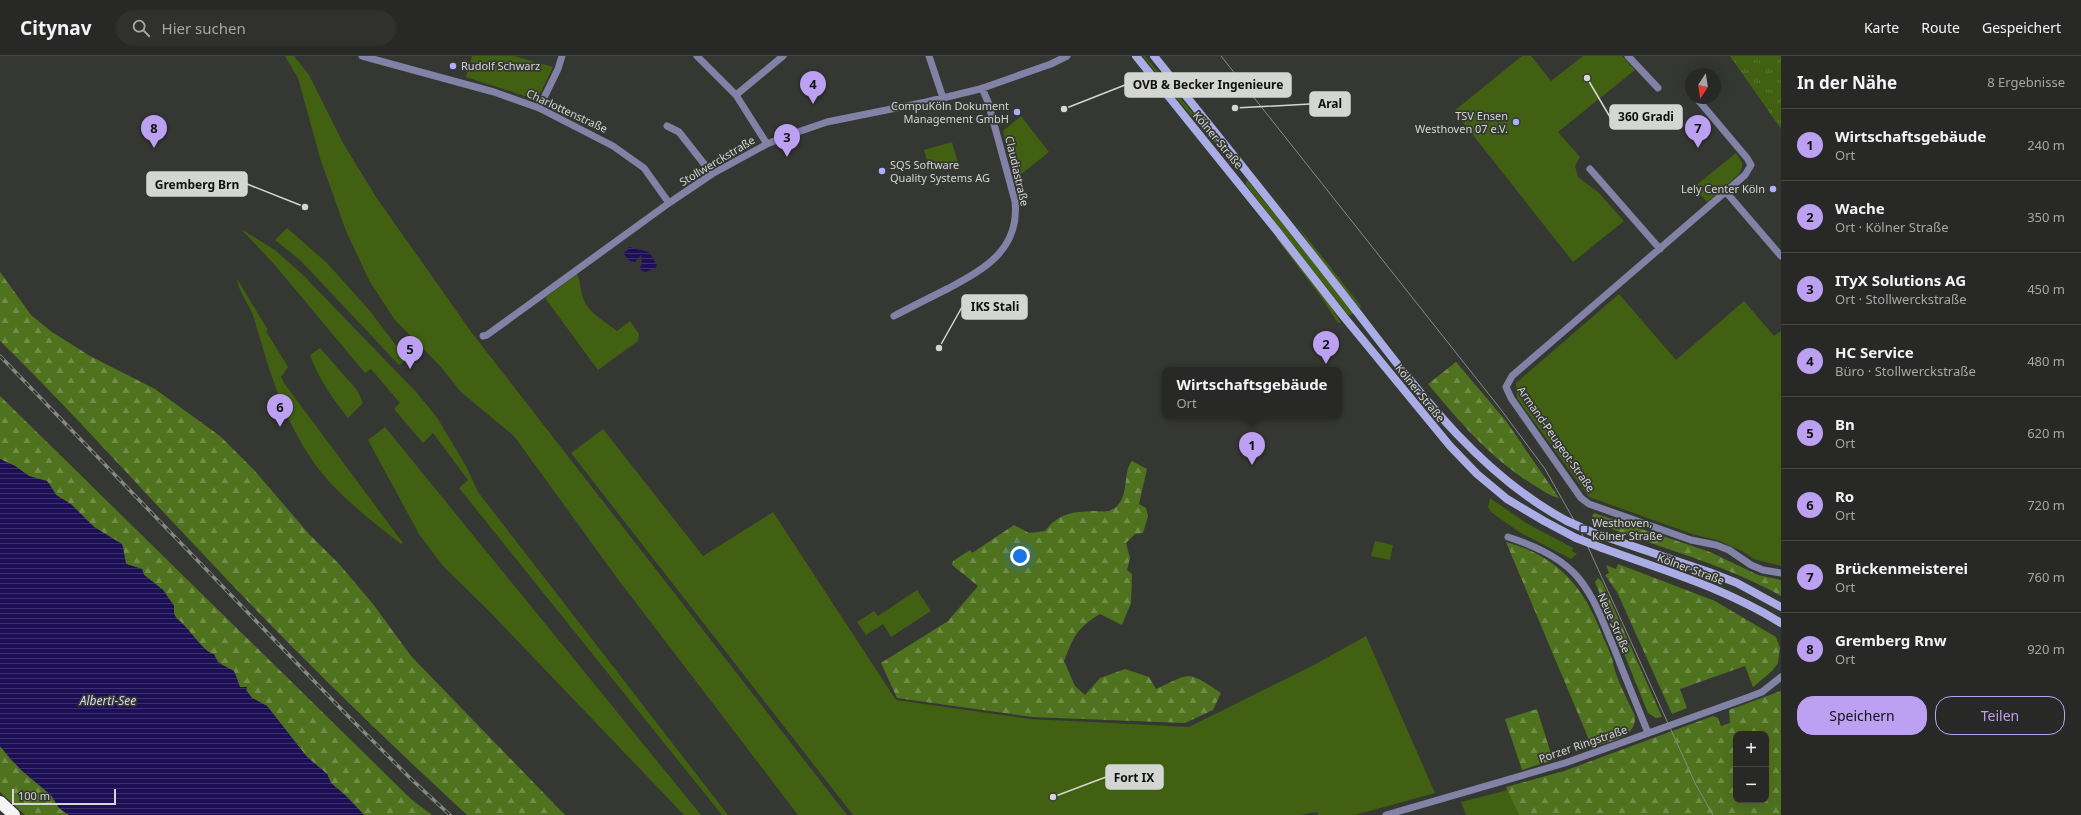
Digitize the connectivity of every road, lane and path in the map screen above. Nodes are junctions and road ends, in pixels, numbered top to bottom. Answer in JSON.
{"nodes":[{"id":1,"x":362,"y":56,"type":"edge"},
{"id":2,"x":562,"y":56,"type":"edge"},
{"id":3,"x":697,"y":56,"type":"edge"},
{"id":4,"x":783,"y":56,"type":"edge"},
{"id":5,"x":929,"y":56,"type":"edge"},
{"id":6,"x":1067,"y":56,"type":"edge"},
{"id":7,"x":1136,"y":56,"type":"edge"},
{"id":8,"x":1154,"y":56,"type":"edge"},
{"id":9,"x":1628,"y":56,"type":"edge"},
{"id":10,"x":982,"y":88,"type":"junction"},
{"id":11,"x":1658,"y":88,"type":"dead end"},
{"id":12,"x":736,"y":95,"type":"junction"},
{"id":13,"x":943,"y":98,"type":"junction"},
{"id":14,"x":1701,"y":104,"type":"edge"},
{"id":15,"x":539,"y":108,"type":"junction"},
{"id":16,"x":667,"y":126,"type":"dead end"},
{"id":17,"x":768,"y":144,"type":"junction"},
{"id":18,"x":1241,"y":165,"type":"junction"},
{"id":19,"x":1590,"y":169,"type":"dead end"},
{"id":20,"x":1231,"y":173,"type":"junction"},
{"id":21,"x":712,"y":174,"type":"junction"},
{"id":22,"x":1726,"y":192,"type":"junction"},
{"id":23,"x":669,"y":203,"type":"junction"},
{"id":24,"x":1660,"y":249,"type":"junction"},
{"id":25,"x":1781,"y":256,"type":"edge"},
{"id":26,"x":894,"y":316,"type":"dead end"},
{"id":27,"x":483,"y":336,"type":"dead end"},
{"id":28,"x":1508,"y":537,"type":"dead end"},
{"id":29,"x":1781,"y":573,"type":"edge"},
{"id":30,"x":1781,"y":607,"type":"edge"},
{"id":31,"x":1781,"y":623,"type":"edge"},
{"id":32,"x":1781,"y":677,"type":"edge"},
{"id":33,"x":1648,"y":733,"type":"junction"},
{"id":34,"x":0,"y":802,"type":"edge"},
{"id":35,"x":14,"y":815,"type":"edge"},
{"id":36,"x":1386,"y":815,"type":"edge"}],
"edges":[{"from":1,"to":15,"type":"street","name":"Charlottenstraße"},
{"from":2,"to":15,"type":"street"},
{"from":3,"to":12,"type":"street"},
{"from":4,"to":12,"type":"street"},
{"from":5,"to":13,"type":"street"},
{"from":6,"to":10,"type":"street","name":"Stollwerckstraße"},
{"from":7,"to":20,"type":"main road","name":"Kölner Straße"},
{"from":8,"to":18,"type":"main road","name":"Kölner Straße"},
{"from":9,"to":11,"type":"street"},
{"from":10,"to":13,"type":"street","name":"Stollwerckstraße"},
{"from":10,"to":26,"type":"street","name":"Claudiastraße"},
{"from":12,"to":17,"type":"street"},
{"from":13,"to":17,"type":"street","name":"Stollwerckstraße"},
{"from":14,"to":22,"type":"street","name":"Armand-Peugeot-Straße"},
{"from":15,"to":23,"type":"street","name":"Charlottenstraße"},
{"from":16,"to":21,"type":"street"},
{"from":17,"to":21,"type":"street","name":"Stollwerckstraße"},
{"from":18,"to":20,"type":"main road"},
{"from":18,"to":30,"type":"main road","name":"Kölner Straße","bridge":true},
{"from":19,"to":24,"type":"street"},
{"from":20,"to":31,"type":"main road","name":"Kölner Straße","bridge":true},
{"from":21,"to":23,"type":"street","name":"Stollwerckstraße"},
{"from":22,"to":24,"type":"street","name":"Armand-Peugeot-Straße"},
{"from":22,"to":25,"type":"street"},
{"from":23,"to":27,"type":"street","name":"Stollwerckstraße"},
{"from":24,"to":29,"type":"street","name":"Armand-Peugeot-Straße"},
{"from":28,"to":33,"type":"street","name":"Neue Straße"},
{"from":32,"to":33,"type":"street","name":"Porzer Ringstraße"},
{"from":33,"to":36,"type":"street","name":"Porzer Ringstraße"},
{"from":34,"to":35,"type":"highway"}]}
